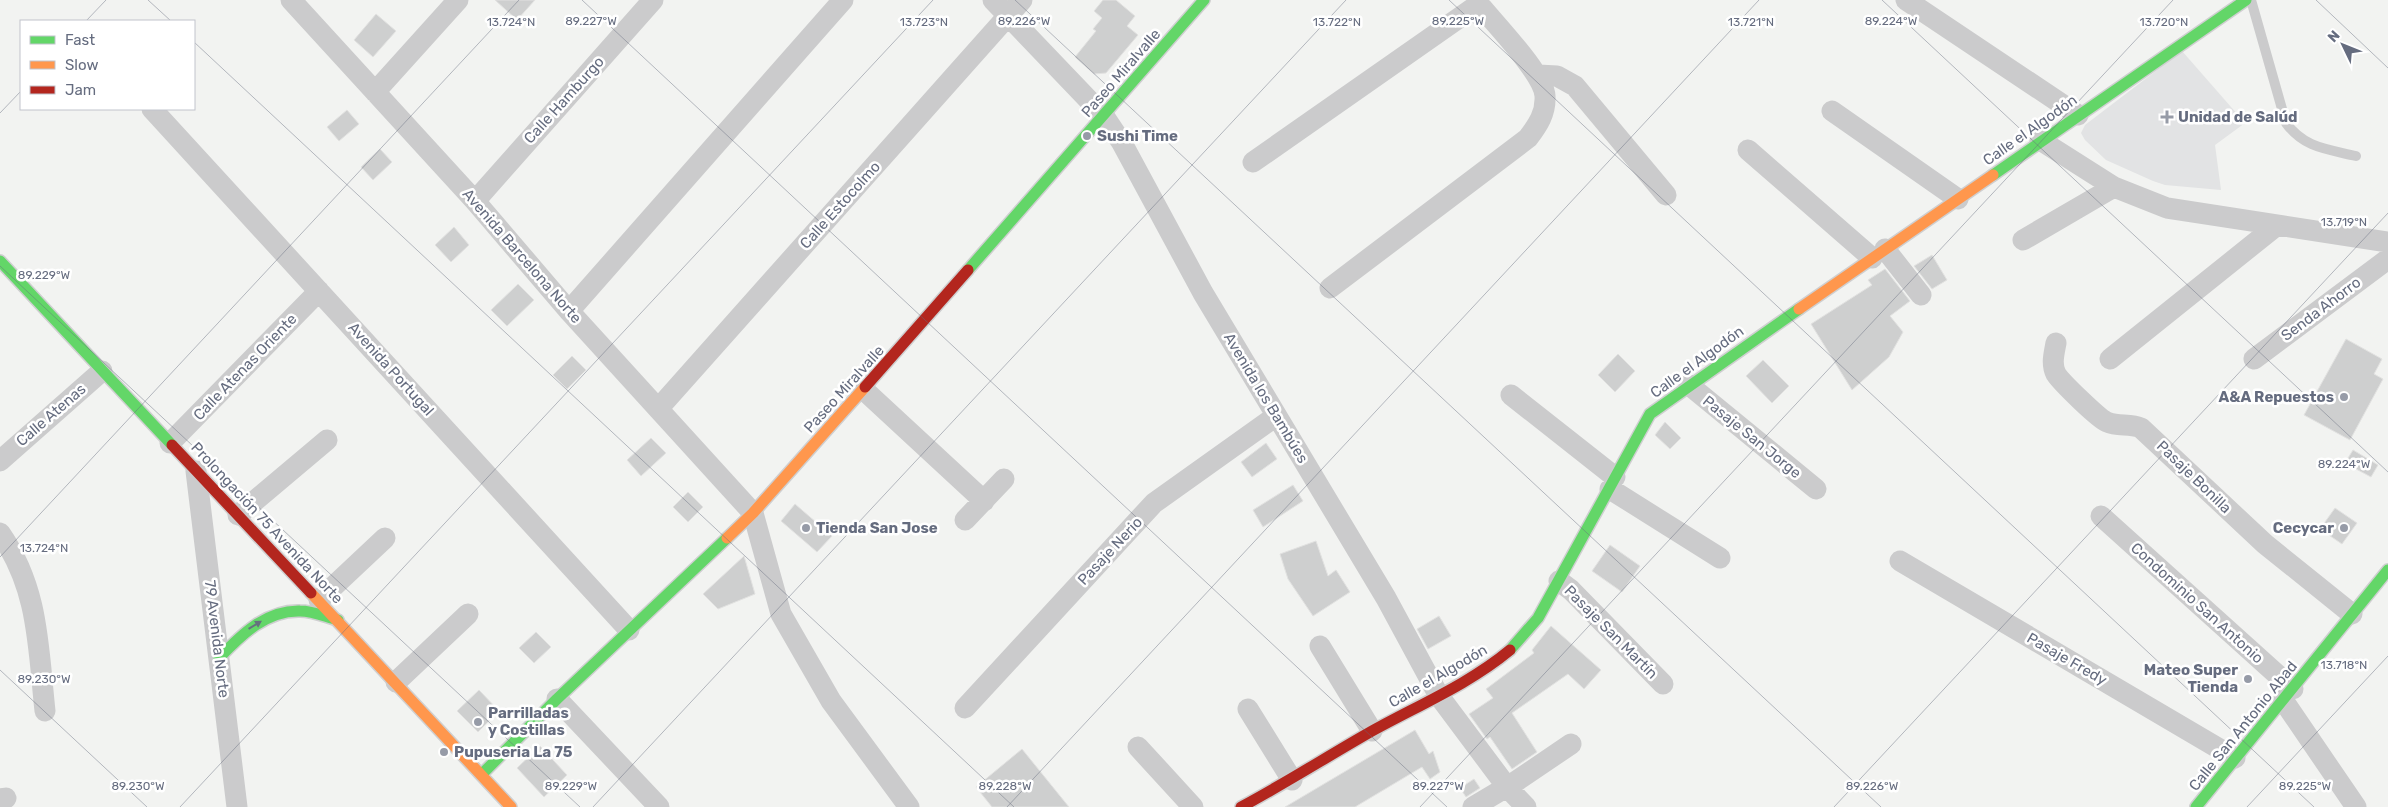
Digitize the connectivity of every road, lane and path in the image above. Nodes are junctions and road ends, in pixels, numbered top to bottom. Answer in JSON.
{"nodes":[{"id":1,"x":291,"y":0,"type":"edge"},
{"id":2,"x":458,"y":0,"type":"edge"},
{"id":3,"x":653,"y":0,"type":"edge"},
{"id":4,"x":843,"y":0,"type":"edge"},
{"id":5,"x":993,"y":0,"type":"edge"},
{"id":6,"x":1204,"y":0,"type":"edge"},
{"id":7,"x":1906,"y":0,"type":"edge"},
{"id":8,"x":2246,"y":0,"type":"edge"},
{"id":9,"x":2251,"y":0,"type":"edge"},
{"id":10,"x":1479,"y":2,"type":"edge"},
{"id":11,"x":1015,"y":7,"type":"edge"},
{"id":12,"x":1538,"y":75,"type":"junction"},
{"id":13,"x":375,"y":92,"type":"junction"},
{"id":14,"x":153,"y":110,"type":"edge"},
{"id":15,"x":1832,"y":111,"type":"dead end"},
{"id":16,"x":2078,"y":115,"type":"junction"},
{"id":17,"x":1104,"y":116,"type":"junction"},
{"id":18,"x":2040,"y":140,"type":"junction"},
{"id":19,"x":1748,"y":150,"type":"dead end"},
{"id":20,"x":2356,"y":156,"type":"dead end"},
{"id":21,"x":1252,"y":162,"type":"dead end"},
{"id":22,"x":2114,"y":187,"type":"junction"},
{"id":23,"x":1666,"y":195,"type":"dead end"},
{"id":24,"x":1958,"y":199,"type":"junction"},
{"id":25,"x":475,"y":201,"type":"junction"},
{"id":26,"x":2276,"y":226,"type":"junction"},
{"id":27,"x":2023,"y":240,"type":"dead end"},
{"id":28,"x":2388,"y":242,"type":"edge"},
{"id":29,"x":1879,"y":253,"type":"junction"},
{"id":30,"x":2388,"y":259,"type":"edge"},
{"id":31,"x":0,"y":261,"type":"edge"},
{"id":32,"x":1330,"y":288,"type":"dead end"},
{"id":33,"x":319,"y":291,"type":"junction"},
{"id":34,"x":1921,"y":296,"type":"dead end"},
{"id":35,"x":569,"y":311,"type":"junction"},
{"id":36,"x":2056,"y":343,"type":"dead end"},
{"id":37,"x":2110,"y":359,"type":"dead end"},
{"id":38,"x":2254,"y":359,"type":"dead end"},
{"id":39,"x":102,"y":371,"type":"junction"},
{"id":40,"x":1688,"y":384,"type":"junction"},
{"id":41,"x":864,"y":390,"type":"junction"},
{"id":42,"x":1511,"y":395,"type":"dead end"},
{"id":43,"x":658,"y":410,"type":"junction"},
{"id":44,"x":1276,"y":416,"type":"junction"},
{"id":45,"x":327,"y":440,"type":"dead end"},
{"id":46,"x":170,"y":443,"type":"junction"},
{"id":47,"x":0,"y":460,"type":"edge"},
{"id":48,"x":196,"y":471,"type":"junction"},
{"id":49,"x":1004,"y":479,"type":"dead end"},
{"id":50,"x":1613,"y":483,"type":"junction"},
{"id":51,"x":1816,"y":489,"type":"dead end"},
{"id":52,"x":984,"y":501,"type":"junction"},
{"id":53,"x":753,"y":513,"type":"junction"},
{"id":54,"x":238,"y":515,"type":"junction"},
{"id":55,"x":2101,"y":516,"type":"dead end"},
{"id":56,"x":965,"y":520,"type":"dead end"},
{"id":57,"x":0,"y":533,"type":"edge"},
{"id":58,"x":385,"y":538,"type":"dead end"},
{"id":59,"x":1720,"y":558,"type":"dead end"},
{"id":60,"x":1900,"y":561,"type":"dead end"},
{"id":61,"x":2388,"y":570,"type":"edge"},
{"id":62,"x":1560,"y":581,"type":"junction"},
{"id":63,"x":319,"y":600,"type":"junction"},
{"id":64,"x":468,"y":614,"type":"dead end"},
{"id":65,"x":2352,"y":614,"type":"junction"},
{"id":66,"x":338,"y":620,"type":"junction"},
{"id":67,"x":629,"y":630,"type":"junction"},
{"id":68,"x":1320,"y":646,"type":"dead end"},
{"id":69,"x":219,"y":658,"type":"junction"},
{"id":70,"x":396,"y":682,"type":"junction"},
{"id":71,"x":1663,"y":684,"type":"dead end"},
{"id":72,"x":2288,"y":694,"type":"junction"},
{"id":73,"x":1439,"y":696,"type":"junction"},
{"id":74,"x":557,"y":699,"type":"junction"},
{"id":75,"x":965,"y":708,"type":"dead end"},
{"id":76,"x":1248,"y":709,"type":"dead end"},
{"id":77,"x":45,"y":711,"type":"dead end"},
{"id":78,"x":1372,"y":731,"type":"junction"},
{"id":79,"x":1571,"y":744,"type":"dead end"},
{"id":80,"x":1138,"y":747,"type":"dead end"},
{"id":81,"x":2235,"y":758,"type":"junction"},
{"id":82,"x":482,"y":774,"type":"junction"},
{"id":83,"x":1292,"y":780,"type":"junction"},
{"id":84,"x":1507,"y":787,"type":"junction"},
{"id":85,"x":237,"y":807,"type":"edge"},
{"id":86,"x":511,"y":807,"type":"edge"},
{"id":87,"x":659,"y":807,"type":"edge"},
{"id":88,"x":909,"y":807,"type":"edge"},
{"id":89,"x":1193,"y":807,"type":"edge"},
{"id":90,"x":1241,"y":807,"type":"edge"},
{"id":91,"x":1472,"y":807,"type":"edge"},
{"id":92,"x":1526,"y":807,"type":"edge"},
{"id":93,"x":2196,"y":807,"type":"edge"},
{"id":94,"x":2356,"y":807,"type":"edge"}],
"edges":[{"from":1,"to":13,"type":"street","name":"Avenida Barcelona Norte"},
{"from":2,"to":13,"type":"street"},
{"from":3,"to":25,"type":"street","name":"Calle Hamburgo"},
{"from":4,"to":35,"type":"street"},
{"from":5,"to":11,"type":"street","name":"Avenida los Bambúes"},
{"from":6,"to":17,"type":"street","name":"Paseo Miralvalle"},
{"from":7,"to":16,"type":"street"},
{"from":8,"to":16,"type":"street","name":"Calle el Algodón"},
{"from":9,"to":20,"type":"lane"},
{"from":10,"to":12,"type":"street"},
{"from":10,"to":21,"type":"street"},
{"from":11,"to":17,"type":"street","name":"Avenida los Bambúes"},
{"from":11,"to":43,"type":"street","name":"Calle Estocolmo"},
{"from":12,"to":23,"type":"street"},
{"from":12,"to":32,"type":"street"},
{"from":13,"to":25,"type":"street","name":"Avenida Barcelona Norte"},
{"from":14,"to":33,"type":"street","name":"Avenida Portugal"},
{"from":15,"to":24,"type":"street"},
{"from":16,"to":18,"type":"street","name":"Calle el Algodón"},
{"from":17,"to":41,"type":"street","name":"Paseo Miralvalle"},
{"from":17,"to":44,"type":"street","name":"Avenida los Bambúes"},
{"from":18,"to":22,"type":"street"},
{"from":18,"to":24,"type":"street","name":"Calle el Algodón"},
{"from":19,"to":29,"type":"street"},
{"from":22,"to":26,"type":"street"},
{"from":22,"to":27,"type":"street"},
{"from":24,"to":29,"type":"street","name":"Calle el Algodón"},
{"from":25,"to":35,"type":"street","name":"Avenida Barcelona Norte"},
{"from":26,"to":28,"type":"street"},
{"from":26,"to":37,"type":"street"},
{"from":29,"to":34,"type":"street"},
{"from":29,"to":40,"type":"street","name":"Calle el Algodón"},
{"from":30,"to":38,"type":"street","name":"Senda Ahorro"},
{"from":31,"to":39,"type":"street","name":"Prolongación 75 Avenida Norte"},
{"from":33,"to":46,"type":"street","name":"Calle Atenas Oriente"},
{"from":33,"to":67,"type":"street","name":"Avenida Portugal"},
{"from":35,"to":43,"type":"street","name":"Avenida Barcelona Norte"},
{"from":36,"to":65,"type":"street","name":"Pasaje Bonilla"},
{"from":39,"to":46,"type":"street","name":"Prolongación 75 Avenida Norte"},
{"from":39,"to":47,"type":"street","name":"Calle Atenas"},
{"from":40,"to":50,"type":"street","name":"Calle el Algodón"},
{"from":40,"to":51,"type":"street","name":"Pasaje San Jorge"},
{"from":41,"to":52,"type":"street"},
{"from":41,"to":53,"type":"street","name":"Paseo Miralvalle"},
{"from":42,"to":50,"type":"street"},
{"from":43,"to":53,"type":"street","name":"Avenida Barcelona Norte"},
{"from":44,"to":73,"type":"street","name":"Avenida los Bambúes"},
{"from":44,"to":75,"type":"street","name":"Pasaje Nerio"},
{"from":45,"to":54,"type":"street"},
{"from":46,"to":48,"type":"street","name":"Prolongación 75 Avenida Norte"},
{"from":48,"to":54,"type":"street","name":"Prolongación 75 Avenida Norte"},
{"from":48,"to":69,"type":"street","name":"79 Avenida Norte"},
{"from":49,"to":52,"type":"street"},
{"from":50,"to":59,"type":"street"},
{"from":50,"to":62,"type":"street","name":"Calle el Algodón"},
{"from":52,"to":56,"type":"street"},
{"from":53,"to":67,"type":"street","name":"Paseo Miralvalle"},
{"from":53,"to":88,"type":"street"},
{"from":54,"to":63,"type":"street","name":"Prolongación 75 Avenida Norte"},
{"from":55,"to":72,"type":"street","name":"Condominio San Antonio"},
{"from":57,"to":77,"type":"street"},
{"from":58,"to":63,"type":"street"},
{"from":60,"to":81,"type":"street","name":"Pasaje Fredy"},
{"from":61,"to":65,"type":"street","name":"Calle San Antonio Abad"},
{"from":62,"to":71,"type":"street","name":"Pasaje San Martín"},
{"from":62,"to":73,"type":"street","name":"Calle el Algodón"},
{"from":63,"to":66,"type":"street","name":"Prolongación 75 Avenida Norte"},
{"from":64,"to":70,"type":"street"},
{"from":65,"to":72,"type":"street","name":"Calle San Antonio Abad"},
{"from":69,"to":66,"type":"street","one_way":true},
{"from":66,"to":70,"type":"street","name":"Prolongación 75 Avenida Norte"},
{"from":67,"to":74,"type":"street","name":"Paseo Miralvalle"},
{"from":68,"to":78,"type":"street"},
{"from":69,"to":85,"type":"street","name":"79 Avenida Norte"},
{"from":70,"to":82,"type":"street","name":"Prolongación 75 Avenida Norte"},
{"from":72,"to":81,"type":"street","name":"Calle San Antonio Abad"},
{"from":72,"to":94,"type":"street","name":"Condominio San Antonio"},
{"from":73,"to":78,"type":"street","name":"Calle el Algodón"},
{"from":73,"to":84,"type":"street","name":"Avenida los Bambúes"},
{"from":74,"to":82,"type":"street","name":"Paseo Miralvalle"},
{"from":74,"to":87,"type":"street"},
{"from":76,"to":83,"type":"street"},
{"from":78,"to":83,"type":"street","name":"Calle el Algodón"},
{"from":79,"to":84,"type":"street"},
{"from":80,"to":89,"type":"street"},
{"from":81,"to":93,"type":"street","name":"Calle San Antonio Abad"},
{"from":82,"to":86,"type":"street","name":"Prolongación 75 Avenida Norte"},
{"from":83,"to":90,"type":"street","name":"Calle el Algodón"},
{"from":84,"to":91,"type":"street"},
{"from":84,"to":92,"type":"street","name":"Avenida los Bambúes"}]}
